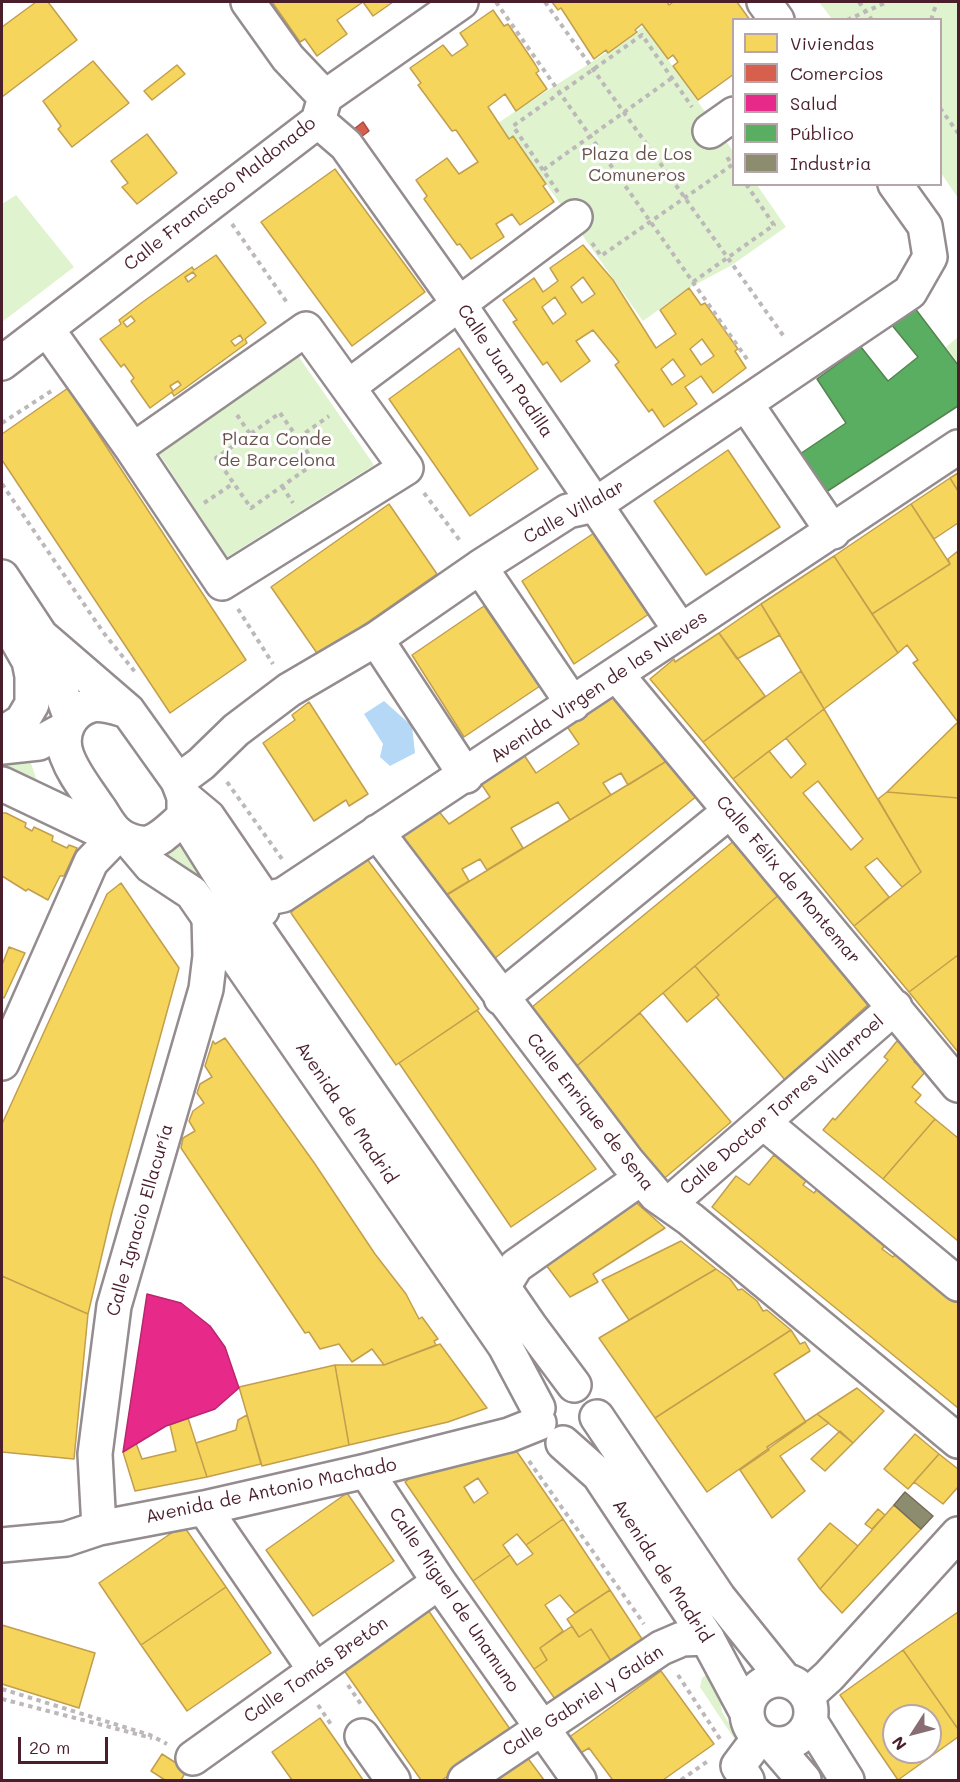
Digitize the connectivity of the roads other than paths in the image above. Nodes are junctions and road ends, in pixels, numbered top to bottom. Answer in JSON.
{"nodes":[{"id":1,"x":248,"y":2,"type":"edge"},
{"id":2,"x":764,"y":2,"type":"edge"},
{"id":3,"x":442,"y":7,"type":"edge"},
{"id":4,"x":776,"y":18,"type":"edge"},
{"id":5,"x":322,"y":109,"type":"junction"},
{"id":6,"x":896,"y":186,"type":"edge"},
{"id":7,"x":575,"y":217,"type":"road end"},
{"id":8,"x":459,"y":304,"type":"junction"},
{"id":9,"x":47,"y":329,"type":"junction"},
{"id":10,"x":2,"y":363,"type":"edge"},
{"id":11,"x":351,"y":392,"type":"junction"},
{"id":12,"x":758,"y":397,"type":"junction"},
{"id":13,"x":958,"y":447,"type":"edge"},
{"id":14,"x":133,"y":450,"type":"junction"},
{"id":15,"x":595,"y":505,"type":"junction"},
{"id":16,"x":832,"y":532,"type":"junction"},
{"id":17,"x":480,"y":567,"type":"junction"},
{"id":18,"x":2,"y":577,"type":"edge"},
{"id":19,"x":2,"y":599,"type":"edge"},
{"id":20,"x":681,"y":631,"type":"junction"},
{"id":21,"x":41,"y":636,"type":"junction"},
{"id":22,"x":376,"y":639,"type":"junction"},
{"id":23,"x":617,"y":675,"type":"junction"},
{"id":24,"x":573,"y":704,"type":"junction"},
{"id":25,"x":128,"y":711,"type":"junction"},
{"id":26,"x":68,"y":724,"type":"junction"},
{"id":27,"x":2,"y":734,"type":"edge"},
{"id":28,"x":2,"y":747,"type":"edge"},
{"id":29,"x":466,"y":776,"type":"junction"},
{"id":30,"x":2,"y":784,"type":"edge"},
{"id":31,"x":182,"y":798,"type":"junction"},
{"id":32,"x":730,"y":811,"type":"junction"},
{"id":33,"x":377,"y":832,"type":"junction"},
{"id":34,"x":121,"y":836,"type":"junction"},
{"id":35,"x":261,"y":914,"type":"junction"},
{"id":36,"x":209,"y":917,"type":"junction"},
{"id":37,"x":501,"y":998,"type":"junction"},
{"id":38,"x":896,"y":1007,"type":"junction"},
{"id":39,"x":2,"y":1063,"type":"edge"},
{"id":40,"x":958,"y":1085,"type":"edge"},
{"id":41,"x":763,"y":1122,"type":"junction"},
{"id":42,"x":640,"y":1178,"type":"junction"},
{"id":43,"x":669,"y":1203,"type":"junction"},
{"id":44,"x":958,"y":1284,"type":"edge"},
{"id":45,"x":503,"y":1287,"type":"junction"},
{"id":46,"x":574,"y":1385,"type":"junction"},
{"id":47,"x":597,"y":1417,"type":"junction"},
{"id":48,"x":547,"y":1425,"type":"junction"},
{"id":49,"x":958,"y":1441,"type":"edge"},
{"id":50,"x":366,"y":1471,"type":"junction"},
{"id":51,"x":204,"y":1508,"type":"junction"},
{"id":52,"x":99,"y":1528,"type":"junction"},
{"id":53,"x":958,"y":1534,"type":"edge"},
{"id":54,"x":2,"y":1545,"type":"edge"},
{"id":55,"x":439,"y":1581,"type":"junction"},
{"id":56,"x":707,"y":1638,"type":"junction"},
{"id":57,"x":315,"y":1670,"type":"junction"},
{"id":58,"x":801,"y":1698,"type":"junction"},
{"id":59,"x":542,"y":1728,"type":"junction"},
{"id":60,"x":759,"y":1731,"type":"junction"},
{"id":61,"x":362,"y":1736,"type":"dead end"},
{"id":62,"x":193,"y":1758,"type":"road end"},
{"id":63,"x":742,"y":1773,"type":"edge"},
{"id":64,"x":393,"y":1780,"type":"edge"},
{"id":65,"x":465,"y":1780,"type":"edge"},
{"id":66,"x":579,"y":1780,"type":"edge"},
{"id":67,"x":804,"y":1780,"type":"edge"},
{"id":68,"x":847,"y":1780,"type":"edge"}],
"edges":[{"from":1,"to":5,"type":"main road","name":"Calle Juan Padilla"},
{"from":2,"to":4,"type":"main road"},
{"from":3,"to":5,"type":"main road","name":"Calle Francisco Maldonado"},
{"from":5,"to":8,"type":"main road","name":"Calle Juan Padilla"},
{"from":5,"to":9,"type":"main road","name":"Calle Francisco Maldonado"},
{"from":6,"to":12,"type":"main road","name":"Calle Villalar"},
{"from":7,"to":8,"type":"main road"},
{"from":8,"to":11,"type":"main road"},
{"from":8,"to":15,"type":"main road","name":"Calle Juan Padilla"},
{"from":9,"to":10,"type":"main road","name":"Calle Francisco Maldonado"},
{"from":9,"to":14,"type":"main road"},
{"from":11,"to":14,"type":"main road"},
{"from":11,"to":14,"type":"main road"},
{"from":12,"to":15,"type":"main road","name":"Calle Villalar"},
{"from":12,"to":16,"type":"main road"},
{"from":13,"to":16,"type":"main road","name":"Avenida Virgen de las Nieves"},
{"from":15,"to":17,"type":"main road","name":"Calle Villalar"},
{"from":15,"to":20,"type":"main road","name":"Calle Juan Padilla"},
{"from":16,"to":20,"type":"main road","name":"Avenida Virgen de las Nieves"},
{"from":17,"to":22,"type":"main road","name":"Calle Villalar"},
{"from":17,"to":24,"type":"main road"},
{"from":18,"to":21,"type":"main road"},
{"from":19,"to":27,"type":"main road"},
{"from":20,"to":23,"type":"main road","name":"Avenida Virgen de las Nieves"},
{"from":21,"to":25,"type":"main road"},
{"from":21,"to":26,"type":"main road"},
{"from":22,"to":29,"type":"main road"},
{"from":22,"to":31,"type":"main road","name":"Calle Villalar"},
{"from":23,"to":24,"type":"main road","name":"Avenida Virgen de las Nieves"},
{"from":23,"to":32,"type":"main road","name":"Calle Félix de Montemar"},
{"from":24,"to":29,"type":"main road","name":"Avenida Virgen de las Nieves"},
{"from":25,"to":26,"type":"main road"},
{"from":25,"to":31,"type":"main road"},
{"from":26,"to":28,"type":"main road"},
{"from":26,"to":34,"type":"main road","name":"Avenida de Madrid"},
{"from":29,"to":33,"type":"main road","name":"Avenida Virgen de las Nieves"},
{"from":30,"to":34,"type":"main road"},
{"from":31,"to":34,"type":"main road","name":"Calle Villalar"},
{"from":31,"to":35,"type":"main road"},
{"from":31,"to":35,"type":"main road","name":"Avenida de Madrid"},
{"from":32,"to":37,"type":"main road"},
{"from":32,"to":38,"type":"main road","name":"Calle Félix de Montemar"},
{"from":33,"to":35,"type":"main road","name":"Avenida Virgen de las Nieves"},
{"from":33,"to":37,"type":"main road","name":"Calle Enrique de Sena"},
{"from":34,"to":36,"type":"main road","name":"Avenida de Madrid"},
{"from":34,"to":39,"type":"main road"},
{"from":35,"to":45,"type":"main road","name":"Avenida de Madrid"},
{"from":36,"to":48,"type":"main road","name":"Avenida de Madrid"},
{"from":36,"to":52,"type":"main road","name":"Calle Ignacio Ellacuría"},
{"from":37,"to":42,"type":"main road","name":"Calle Enrique de Sena"},
{"from":38,"to":40,"type":"main road","name":"Calle Félix de Montemar"},
{"from":38,"to":41,"type":"main road","name":"Calle Doctor Torres Villarroel"},
{"from":41,"to":43,"type":"main road","name":"Calle Doctor Torres Villarroel"},
{"from":41,"to":44,"type":"main road"},
{"from":42,"to":43,"type":"main road","name":"Calle Enrique de Sena"},
{"from":42,"to":45,"type":"main road"},
{"from":43,"to":49,"type":"main road","name":"Calle Enrique de Sena"},
{"from":45,"to":46,"type":"main road","name":"Avenida de Madrid"},
{"from":46,"to":47,"type":"main road"},
{"from":46,"to":48,"type":"main road"},
{"from":47,"to":48,"type":"main road"},
{"from":47,"to":58,"type":"main road","name":"Avenida de Madrid"},
{"from":48,"to":50,"type":"main road","name":"Avenida de Antonio Machado"},
{"from":48,"to":56,"type":"main road","name":"Avenida de Madrid"},
{"from":50,"to":51,"type":"main road","name":"Avenida de Antonio Machado"},
{"from":50,"to":55,"type":"main road","name":"Calle Miguel de Unamuno"},
{"from":51,"to":52,"type":"main road","name":"Avenida de Antonio Machado"},
{"from":51,"to":57,"type":"main road"},
{"from":52,"to":54,"type":"main road","name":"Avenida de Antonio Machado"},
{"from":53,"to":58,"type":"main road"},
{"from":55,"to":57,"type":"main road","name":"Calle Tomás Bretón"},
{"from":55,"to":59,"type":"main road","name":"Calle Miguel de Unamuno"},
{"from":56,"to":59,"type":"main road","name":"Calle Gabriel y Galán"},
{"from":56,"to":60,"type":"main road","name":"Avenida de Madrid"},
{"from":57,"to":62,"type":"main road","name":"Calle Tomás Bretón"},
{"from":58,"to":60,"type":"main road"},
{"from":58,"to":60,"type":"main road"},
{"from":58,"to":68,"type":"main road","name":"Avenida de Madrid"},
{"from":59,"to":65,"type":"main road","name":"Calle Gabriel y Galán"},
{"from":59,"to":66,"type":"main road","name":"Calle Miguel de Unamuno"},
{"from":60,"to":63,"type":"main road"},
{"from":60,"to":67,"type":"main road","name":"Avenida de Madrid"},
{"from":61,"to":64,"type":"main road"}]}
